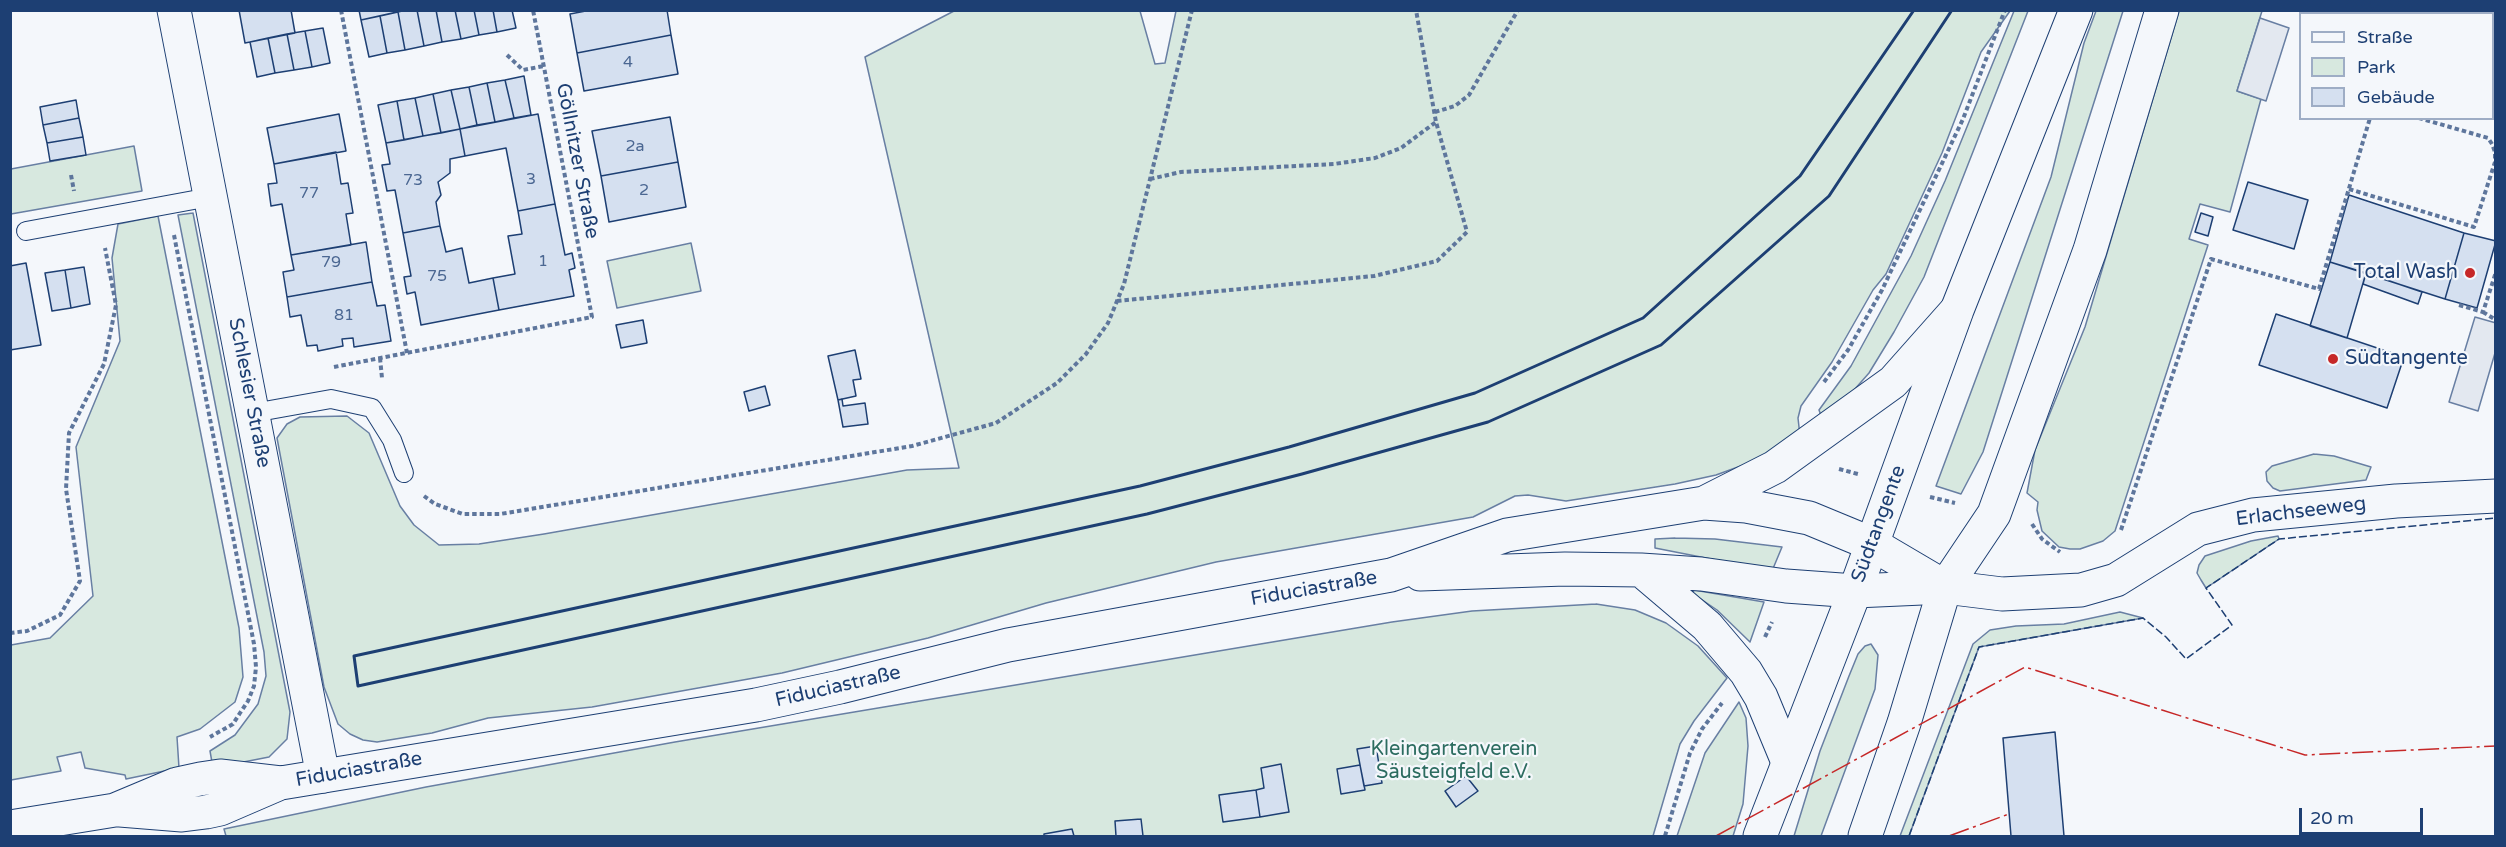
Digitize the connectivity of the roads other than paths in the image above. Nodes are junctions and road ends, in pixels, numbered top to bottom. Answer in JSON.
{"nodes":[{"id":1,"x":174,"y":10,"type":"edge"},
{"id":2,"x":2076,"y":10,"type":"edge"},
{"id":3,"x":2162,"y":10,"type":"edge"},
{"id":4,"x":210,"y":197,"type":"junction"},
{"id":5,"x":27,"y":231,"type":"dead end"},
{"id":6,"x":1957,"y":310,"type":"junction"},
{"id":7,"x":252,"y":413,"type":"junction"},
{"id":8,"x":404,"y":473,"type":"road end"},
{"id":9,"x":2496,"y":496,"type":"edge"},
{"id":10,"x":1704,"y":503,"type":"junction"},
{"id":11,"x":1872,"y":544,"type":"junction"},
{"id":12,"x":1641,"y":570,"type":"junction"},
{"id":13,"x":1391,"y":575,"type":"junction"},
{"id":14,"x":1945,"y":587,"type":"junction"},
{"id":15,"x":1855,"y":591,"type":"junction"},
{"id":16,"x":1788,"y":762,"type":"junction"},
{"id":17,"x":323,"y":776,"type":"junction"},
{"id":18,"x":281,"y":783,"type":"junction"},
{"id":19,"x":115,"y":810,"type":"junction"},
{"id":20,"x":10,"y":828,"type":"edge"},
{"id":21,"x":1760,"y":837,"type":"edge"},
{"id":22,"x":1865,"y":837,"type":"edge"}],
"edges":[{"from":1,"to":4,"type":"main road","name":"Schlesier Straße"},
{"from":2,"to":6,"type":"main road","name":"Südtangente"},
{"from":3,"to":14,"type":"main road"},
{"from":4,"to":5,"type":"lane"},
{"from":4,"to":7,"type":"main road","name":"Schlesier Straße"},
{"from":6,"to":10,"type":"main road"},
{"from":6,"to":11,"type":"main road","name":"Südtangente"},
{"from":7,"to":8,"type":"lane"},
{"from":7,"to":17,"type":"main road","name":"Schlesier Straße"},
{"from":9,"to":14,"type":"main road","name":"Erlachseeweg"},
{"from":10,"to":11,"type":"main road","name":"Fiduciastraße"},
{"from":10,"to":13,"type":"main road","name":"Fiduciastraße"},
{"from":11,"to":14,"type":"main road","name":"Fiduciastraße"},
{"from":11,"to":15,"type":"main road","name":"Südtangente"},
{"from":12,"to":13,"type":"main road","name":"Fiduciastraße"},
{"from":12,"to":15,"type":"main road","name":"Fiduciastraße"},
{"from":12,"to":16,"type":"main road"},
{"from":13,"to":17,"type":"main road","name":"Fiduciastraße"},
{"from":14,"to":15,"type":"main road","name":"Fiduciastraße"},
{"from":14,"to":22,"type":"main road"},
{"from":15,"to":16,"type":"main road","name":"Südtangente"},
{"from":16,"to":21,"type":"main road","name":"Südtangente"},
{"from":17,"to":18,"type":"main road","name":"Fiduciastraße"},
{"from":18,"to":19,"type":"main road","name":"Fiduciastraße"},
{"from":18,"to":19,"type":"main road","name":"Fiduciastraße"},
{"from":19,"to":20,"type":"main road","name":"Fiduciastraße"}]}
